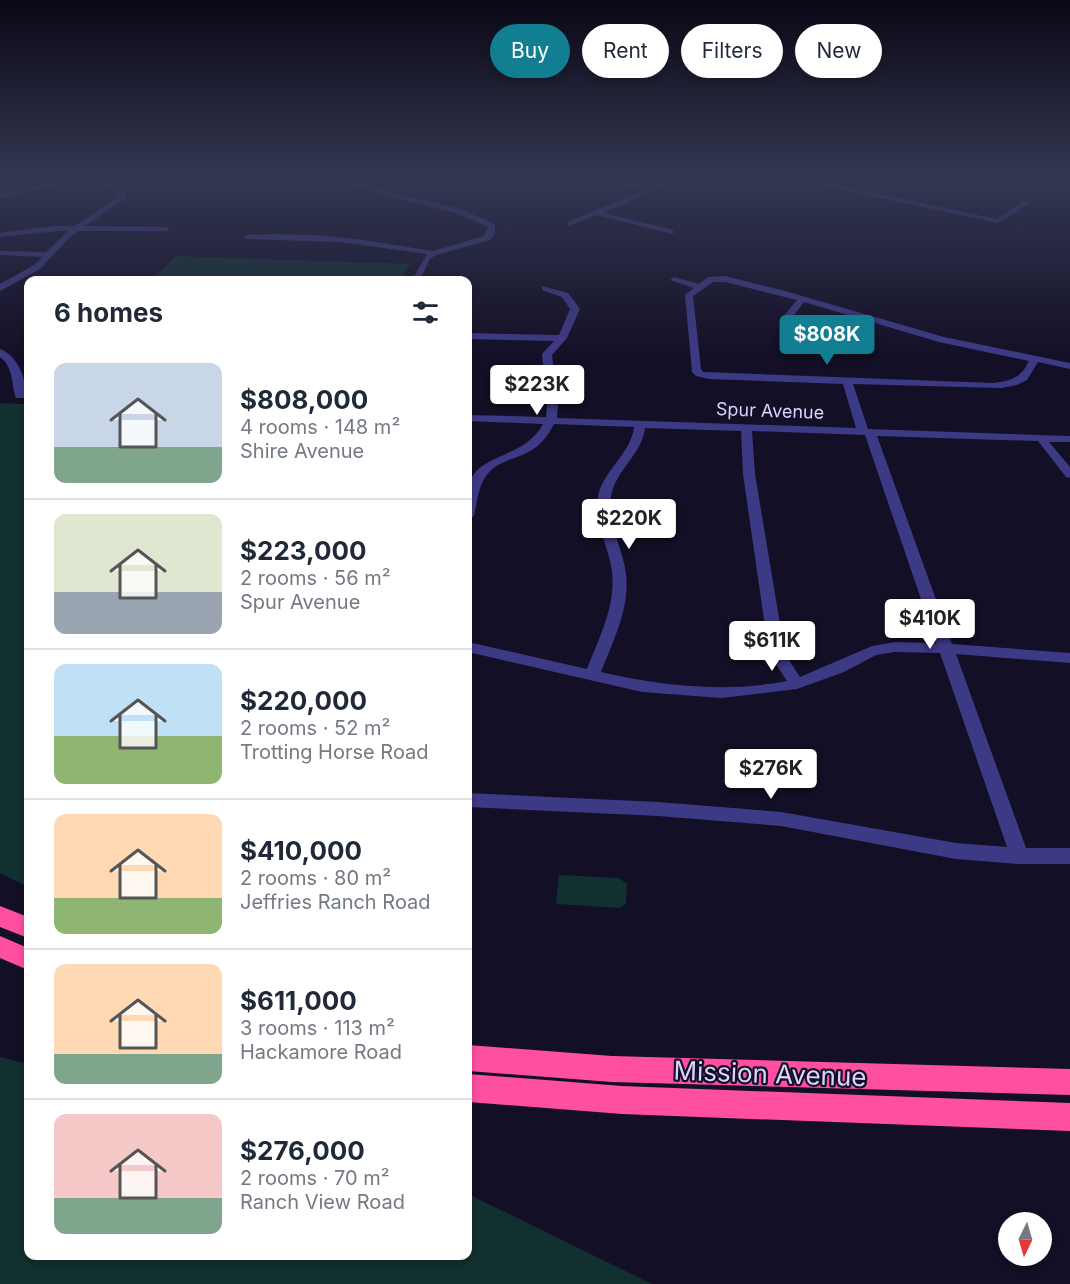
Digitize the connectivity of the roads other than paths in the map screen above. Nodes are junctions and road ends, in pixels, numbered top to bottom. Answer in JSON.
{"nodes":[{"id":1,"x":64,"y":238,"type":"edge"},
{"id":2,"x":319,"y":238,"type":"edge"},
{"id":3,"x":485,"y":238,"type":"edge"},
{"id":4,"x":0,"y":253,"type":"edge"},
{"id":5,"x":433,"y":253,"type":"junction"},
{"id":6,"x":50,"y":255,"type":"junction"},
{"id":7,"x":418,"y":276,"type":"edge"},
{"id":8,"x":674,"y":280,"type":"dead end"},
{"id":9,"x":698,"y":286,"type":"junction"},
{"id":10,"x":0,"y":288,"type":"edge"},
{"id":11,"x":545,"y":288,"type":"dead end"},
{"id":12,"x":802,"y":299,"type":"junction"},
{"id":13,"x":910,"y":331,"type":"junction"},
{"id":14,"x":472,"y":336,"type":"edge"},
{"id":15,"x":562,"y":338,"type":"junction"},
{"id":16,"x":897,"y":341,"type":"dead end"},
{"id":17,"x":796,"y":345,"type":"dead end"},
{"id":18,"x":0,"y":352,"type":"edge"},
{"id":19,"x":1034,"y":360,"type":"junction"},
{"id":20,"x":1070,"y":366,"type":"edge"},
{"id":21,"x":847,"y":381,"type":"junction"},
{"id":22,"x":20,"y":396,"type":"dead end"},
{"id":23,"x":472,"y":418,"type":"edge"},
{"id":24,"x":551,"y":421,"type":"junction"},
{"id":25,"x":640,"y":425,"type":"junction"},
{"id":26,"x":746,"y":428,"type":"junction"},
{"id":27,"x":867,"y":432,"type":"junction"},
{"id":28,"x":1042,"y":439,"type":"junction"},
{"id":29,"x":1070,"y":439,"type":"edge"},
{"id":30,"x":1070,"y":474,"type":"edge"},
{"id":31,"x":472,"y":501,"type":"edge"},
{"id":32,"x":472,"y":648,"type":"edge"},
{"id":33,"x":947,"y":648,"type":"junction"},
{"id":34,"x":1070,"y":658,"type":"edge"},
{"id":35,"x":592,"y":675,"type":"junction"},
{"id":36,"x":797,"y":684,"type":"junction"},
{"id":37,"x":472,"y":800,"type":"edge"},
{"id":38,"x":1019,"y":856,"type":"junction"},
{"id":39,"x":1070,"y":856,"type":"edge"},
{"id":40,"x":0,"y":916,"type":"edge"},
{"id":41,"x":24,"y":926,"type":"edge"},
{"id":42,"x":0,"y":947,"type":"edge"},
{"id":43,"x":24,"y":957,"type":"edge"},
{"id":44,"x":472,"y":1058,"type":"edge"},
{"id":45,"x":1070,"y":1082,"type":"edge"},
{"id":46,"x":472,"y":1088,"type":"edge"},
{"id":47,"x":1070,"y":1117,"type":"edge"}],
"edges":[{"from":1,"to":6,"type":"street"},
{"from":2,"to":5,"type":"street"},
{"from":3,"to":5,"type":"street"},
{"from":4,"to":6,"type":"street"},
{"from":5,"to":7,"type":"street"},
{"from":6,"to":10,"type":"street"},
{"from":8,"to":9,"type":"street"},
{"from":9,"to":12,"type":"street"},
{"from":9,"to":21,"type":"street"},
{"from":11,"to":15,"type":"street"},
{"from":12,"to":13,"type":"street"},
{"from":12,"to":17,"type":"street"},
{"from":13,"to":16,"type":"street"},
{"from":13,"to":19,"type":"street"},
{"from":14,"to":15,"type":"street"},
{"from":15,"to":24,"type":"street"},
{"from":18,"to":22,"type":"street"},
{"from":19,"to":20,"type":"street"},
{"from":19,"to":21,"type":"street"},
{"from":21,"to":27,"type":"street"},
{"from":23,"to":24,"type":"street","name":"Spur Avenue"},
{"from":24,"to":25,"type":"street","name":"Spur Avenue"},
{"from":24,"to":31,"type":"street"},
{"from":25,"to":26,"type":"street","name":"Spur Avenue"},
{"from":25,"to":35,"type":"street"},
{"from":26,"to":27,"type":"street","name":"Spur Avenue"},
{"from":26,"to":36,"type":"street"},
{"from":27,"to":28,"type":"street","name":"Spur Avenue"},
{"from":27,"to":33,"type":"street"},
{"from":28,"to":29,"type":"street","name":"Spur Avenue"},
{"from":28,"to":30,"type":"street"},
{"from":32,"to":35,"type":"street"},
{"from":33,"to":34,"type":"street"},
{"from":33,"to":36,"type":"street"},
{"from":33,"to":38,"type":"street"},
{"from":35,"to":36,"type":"street"},
{"from":37,"to":38,"type":"street"},
{"from":38,"to":39,"type":"street"},
{"from":40,"to":41,"type":"highway"},
{"from":42,"to":43,"type":"highway"},
{"from":44,"to":45,"type":"highway","name":"Mission Avenue"},
{"from":46,"to":47,"type":"highway","name":"Mission Avenue"}]}
